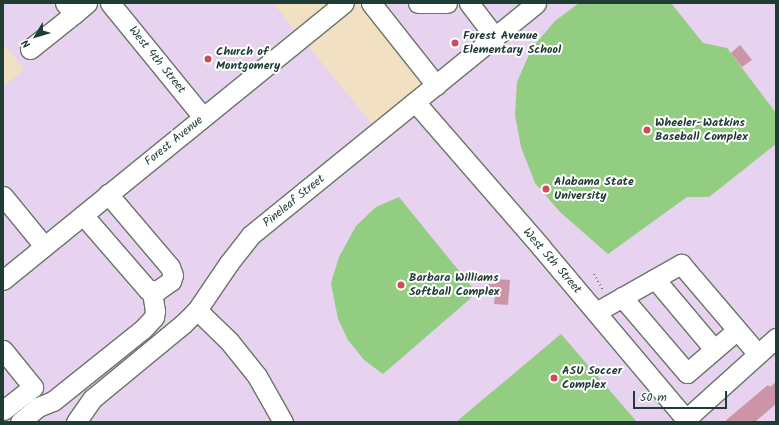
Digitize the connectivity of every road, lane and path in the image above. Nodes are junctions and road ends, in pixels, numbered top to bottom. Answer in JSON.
{"nodes":[{"id":1,"x":110,"y":3,"type":"edge"},
{"id":2,"x":344,"y":3,"type":"edge"},
{"id":3,"x":371,"y":3,"type":"edge"},
{"id":4,"x":418,"y":3,"type":"edge"},
{"id":5,"x":447,"y":3,"type":"edge"},
{"id":6,"x":469,"y":3,"type":"edge"},
{"id":7,"x":536,"y":3,"type":"edge"},
{"id":8,"x":75,"y":7,"type":"edge"},
{"id":9,"x":495,"y":37,"type":"junction"},
{"id":10,"x":30,"y":49,"type":"dead end"},
{"id":11,"x":436,"y":85,"type":"junction"},
{"id":12,"x":415,"y":102,"type":"junction"},
{"id":13,"x":203,"y":117,"type":"junction"},
{"id":14,"x":108,"y":194,"type":"junction"},
{"id":15,"x":6,"y":205,"type":"edge"},
{"id":16,"x":83,"y":215,"type":"junction"},
{"id":17,"x":44,"y":246,"type":"junction"},
{"id":18,"x":655,"y":279,"type":"junction"},
{"id":19,"x":3,"y":280,"type":"edge"},
{"id":20,"x":152,"y":292,"type":"junction"},
{"id":21,"x":622,"y":297,"type":"junction"},
{"id":22,"x":197,"y":310,"type":"junction"},
{"id":23,"x":596,"y":312,"type":"junction"},
{"id":24,"x":737,"y":330,"type":"junction"},
{"id":25,"x":776,"y":338,"type":"edge"},
{"id":26,"x":714,"y":349,"type":"junction"},
{"id":27,"x":3,"y":350,"type":"edge"},
{"id":28,"x":758,"y":354,"type":"junction"},
{"id":29,"x":7,"y":414,"type":"edge"},
{"id":30,"x":687,"y":420,"type":"edge"},
{"id":31,"x":20,"y":422,"type":"edge"},
{"id":32,"x":76,"y":422,"type":"edge"},
{"id":33,"x":283,"y":422,"type":"edge"}],
"edges":[{"from":1,"to":13,"type":"street","name":"West 4th Street"},
{"from":2,"to":13,"type":"street","name":"Forest Avenue"},
{"from":3,"to":11,"type":"street"},
{"from":4,"to":5,"type":"street"},
{"from":6,"to":9,"type":"street"},
{"from":7,"to":9,"type":"street","name":"Pineleaf Street"},
{"from":8,"to":10,"type":"street"},
{"from":9,"to":11,"type":"street","name":"Pineleaf Street"},
{"from":11,"to":12,"type":"street","name":"Pineleaf Street"},
{"from":12,"to":22,"type":"street","name":"Pineleaf Street"},
{"from":12,"to":23,"type":"street","name":"West 5th Street"},
{"from":13,"to":14,"type":"street","name":"Forest Avenue"},
{"from":14,"to":16,"type":"street","name":"Forest Avenue"},
{"from":14,"to":20,"type":"street"},
{"from":15,"to":17,"type":"street"},
{"from":16,"to":17,"type":"street","name":"Forest Avenue"},
{"from":16,"to":20,"type":"street"},
{"from":17,"to":19,"type":"street","name":"Forest Avenue"},
{"from":18,"to":21,"type":"street"},
{"from":18,"to":24,"type":"street"},
{"from":18,"to":26,"type":"street"},
{"from":20,"to":31,"type":"street"},
{"from":21,"to":23,"type":"street"},
{"from":21,"to":26,"type":"street"},
{"from":22,"to":32,"type":"street","name":"Pineleaf Street"},
{"from":22,"to":33,"type":"street"},
{"from":23,"to":30,"type":"street","name":"West 5th Street"},
{"from":24,"to":26,"type":"street"},
{"from":24,"to":28,"type":"street"},
{"from":25,"to":28,"type":"street"},
{"from":27,"to":29,"type":"street"},
{"from":28,"to":30,"type":"street"}]}
